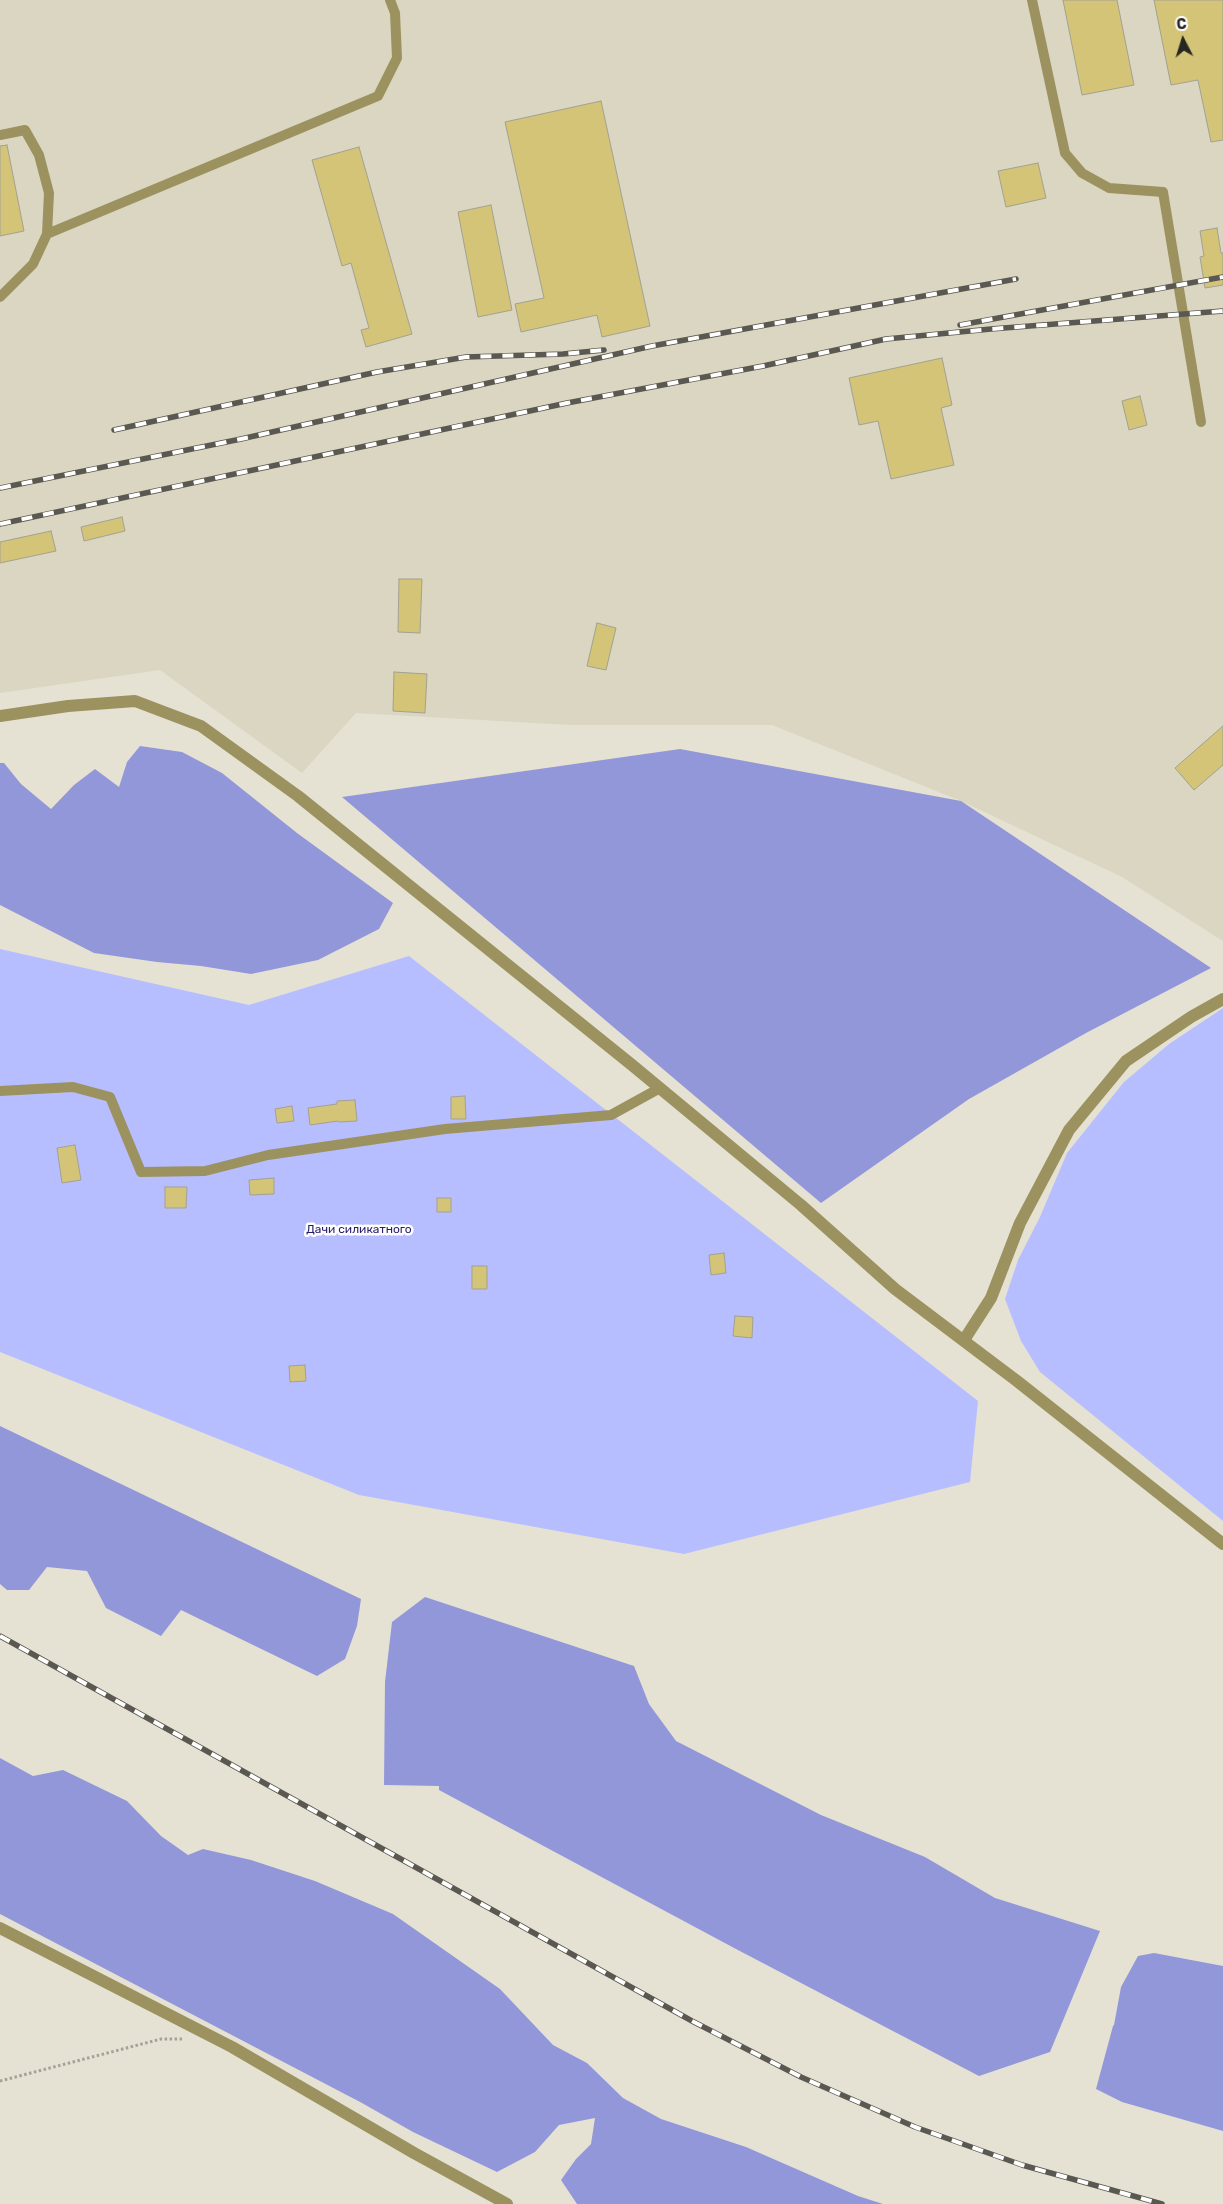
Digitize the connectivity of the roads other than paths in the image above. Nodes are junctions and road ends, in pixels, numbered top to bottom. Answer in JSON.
{"nodes":[{"id":1,"x":390,"y":0,"type":"edge"},
{"id":2,"x":1032,"y":0,"type":"edge"},
{"id":3,"x":0,"y":135,"type":"edge"},
{"id":4,"x":48,"y":234,"type":"junction"},
{"id":5,"x":0,"y":297,"type":"edge"},
{"id":6,"x":1201,"y":422,"type":"dead end"},
{"id":7,"x":0,"y":716,"type":"edge"},
{"id":8,"x":1223,"y":999,"type":"edge"},
{"id":9,"x":660,"y":1088,"type":"junction"},
{"id":10,"x":0,"y":1091,"type":"edge"},
{"id":11,"x":964,"y":1340,"type":"junction"},
{"id":12,"x":1223,"y":1544,"type":"edge"},
{"id":13,"x":0,"y":1928,"type":"edge"},
{"id":14,"x":507,"y":2204,"type":"edge"}],
"edges":[{"from":1,"to":4,"type":"lane"},
{"from":2,"to":6,"type":"lane"},
{"from":3,"to":4,"type":"lane"},
{"from":4,"to":5,"type":"lane"},
{"from":7,"to":9,"type":"street"},
{"from":8,"to":11,"type":"street"},
{"from":9,"to":10,"type":"lane"},
{"from":9,"to":11,"type":"street"},
{"from":11,"to":12,"type":"street"},
{"from":13,"to":14,"type":"street"}]}
